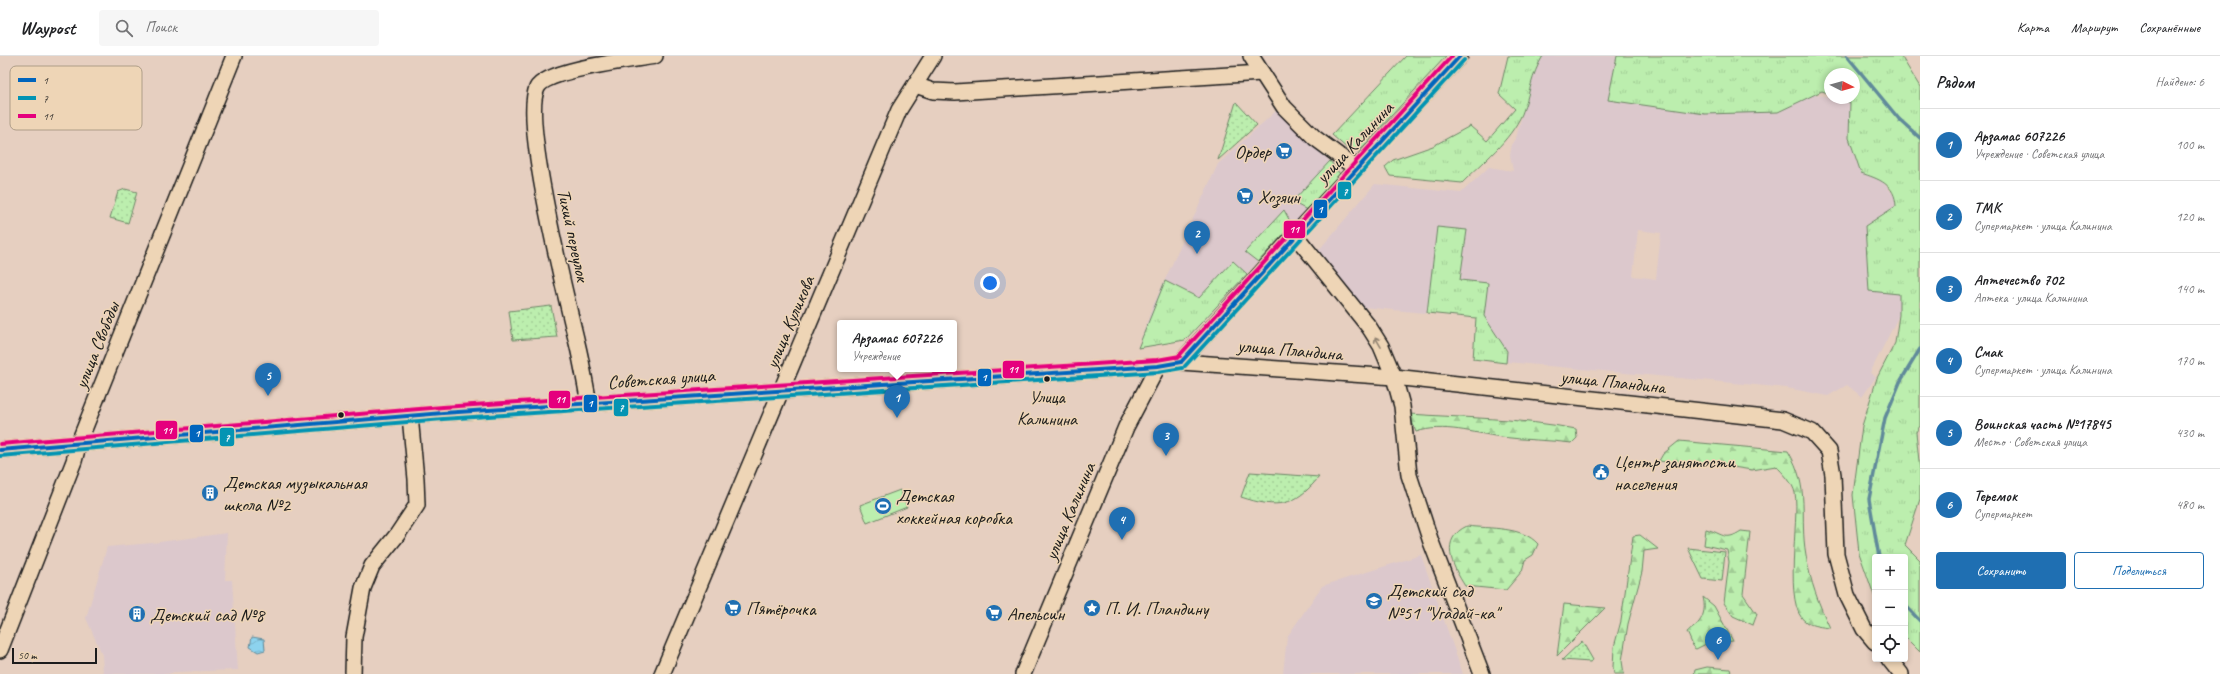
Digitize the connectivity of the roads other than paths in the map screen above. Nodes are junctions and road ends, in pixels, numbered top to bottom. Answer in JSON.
{"nodes":[{"id":1,"x":234,"y":56,"type":"edge"},
{"id":2,"x":655,"y":56,"type":"edge"},
{"id":3,"x":933,"y":56,"type":"edge"},
{"id":4,"x":1251,"y":56,"type":"edge"},
{"id":5,"x":1460,"y":56,"type":"edge"},
{"id":6,"x":1262,"y":73,"type":"junction"},
{"id":7,"x":915,"y":85,"type":"junction"},
{"id":8,"x":1357,"y":169,"type":"junction"},
{"id":9,"x":1295,"y":235,"type":"junction"},
{"id":10,"x":1181,"y":362,"type":"junction"},
{"id":11,"x":1158,"y":366,"type":"junction"},
{"id":12,"x":1394,"y":378,"type":"junction"},
{"id":13,"x":782,"y":390,"type":"junction"},
{"id":14,"x":589,"y":402,"type":"junction"},
{"id":15,"x":410,"y":416,"type":"junction"},
{"id":16,"x":79,"y":442,"type":"junction"},
{"id":17,"x":0,"y":450,"type":"edge"},
{"id":18,"x":1872,"y":638,"type":"edge"},
{"id":19,"x":0,"y":650,"type":"edge"},
{"id":20,"x":1891,"y":662,"type":"edge"},
{"id":21,"x":353,"y":674,"type":"edge"},
{"id":22,"x":662,"y":674,"type":"edge"},
{"id":23,"x":1023,"y":674,"type":"edge"},
{"id":24,"x":1482,"y":674,"type":"edge"},
{"id":25,"x":1901,"y":674,"type":"edge"}],
"edges":[{"from":1,"to":16,"type":"street","name":"улица Свободы"},
{"from":2,"to":14,"type":"street","name":"Тихий переулок"},
{"from":3,"to":7,"type":"street","name":"улица Куликова"},
{"from":4,"to":6,"type":"street"},
{"from":5,"to":8,"type":"street","name":"улица Калинина"},
{"from":6,"to":7,"type":"street"},
{"from":6,"to":8,"type":"street"},
{"from":7,"to":13,"type":"street","name":"улица Куликова"},
{"from":8,"to":9,"type":"street","name":"улица Калинина"},
{"from":9,"to":10,"type":"street","name":"улица Калинина"},
{"from":12,"to":9,"type":"street","one_way":true},
{"from":10,"to":11,"type":"street","name":"улица Пландина"},
{"from":10,"to":12,"type":"street","name":"улица Пландина"},
{"from":11,"to":13,"type":"street","name":"Советская улица"},
{"from":11,"to":23,"type":"street","name":"улица Калинина"},
{"from":12,"to":18,"type":"street","name":"улица Пландина"},
{"from":12,"to":24,"type":"street"},
{"from":13,"to":14,"type":"street","name":"Советская улица"},
{"from":13,"to":22,"type":"street","name":"улица Куликова"},
{"from":14,"to":15,"type":"street","name":"Советская улица"},
{"from":15,"to":16,"type":"street","name":"Советская улица"},
{"from":15,"to":21,"type":"street"},
{"from":16,"to":17,"type":"street","name":"Советская улица"},
{"from":16,"to":19,"type":"street","name":"улица Свободы"},
{"from":20,"to":25,"type":"street"}]}
